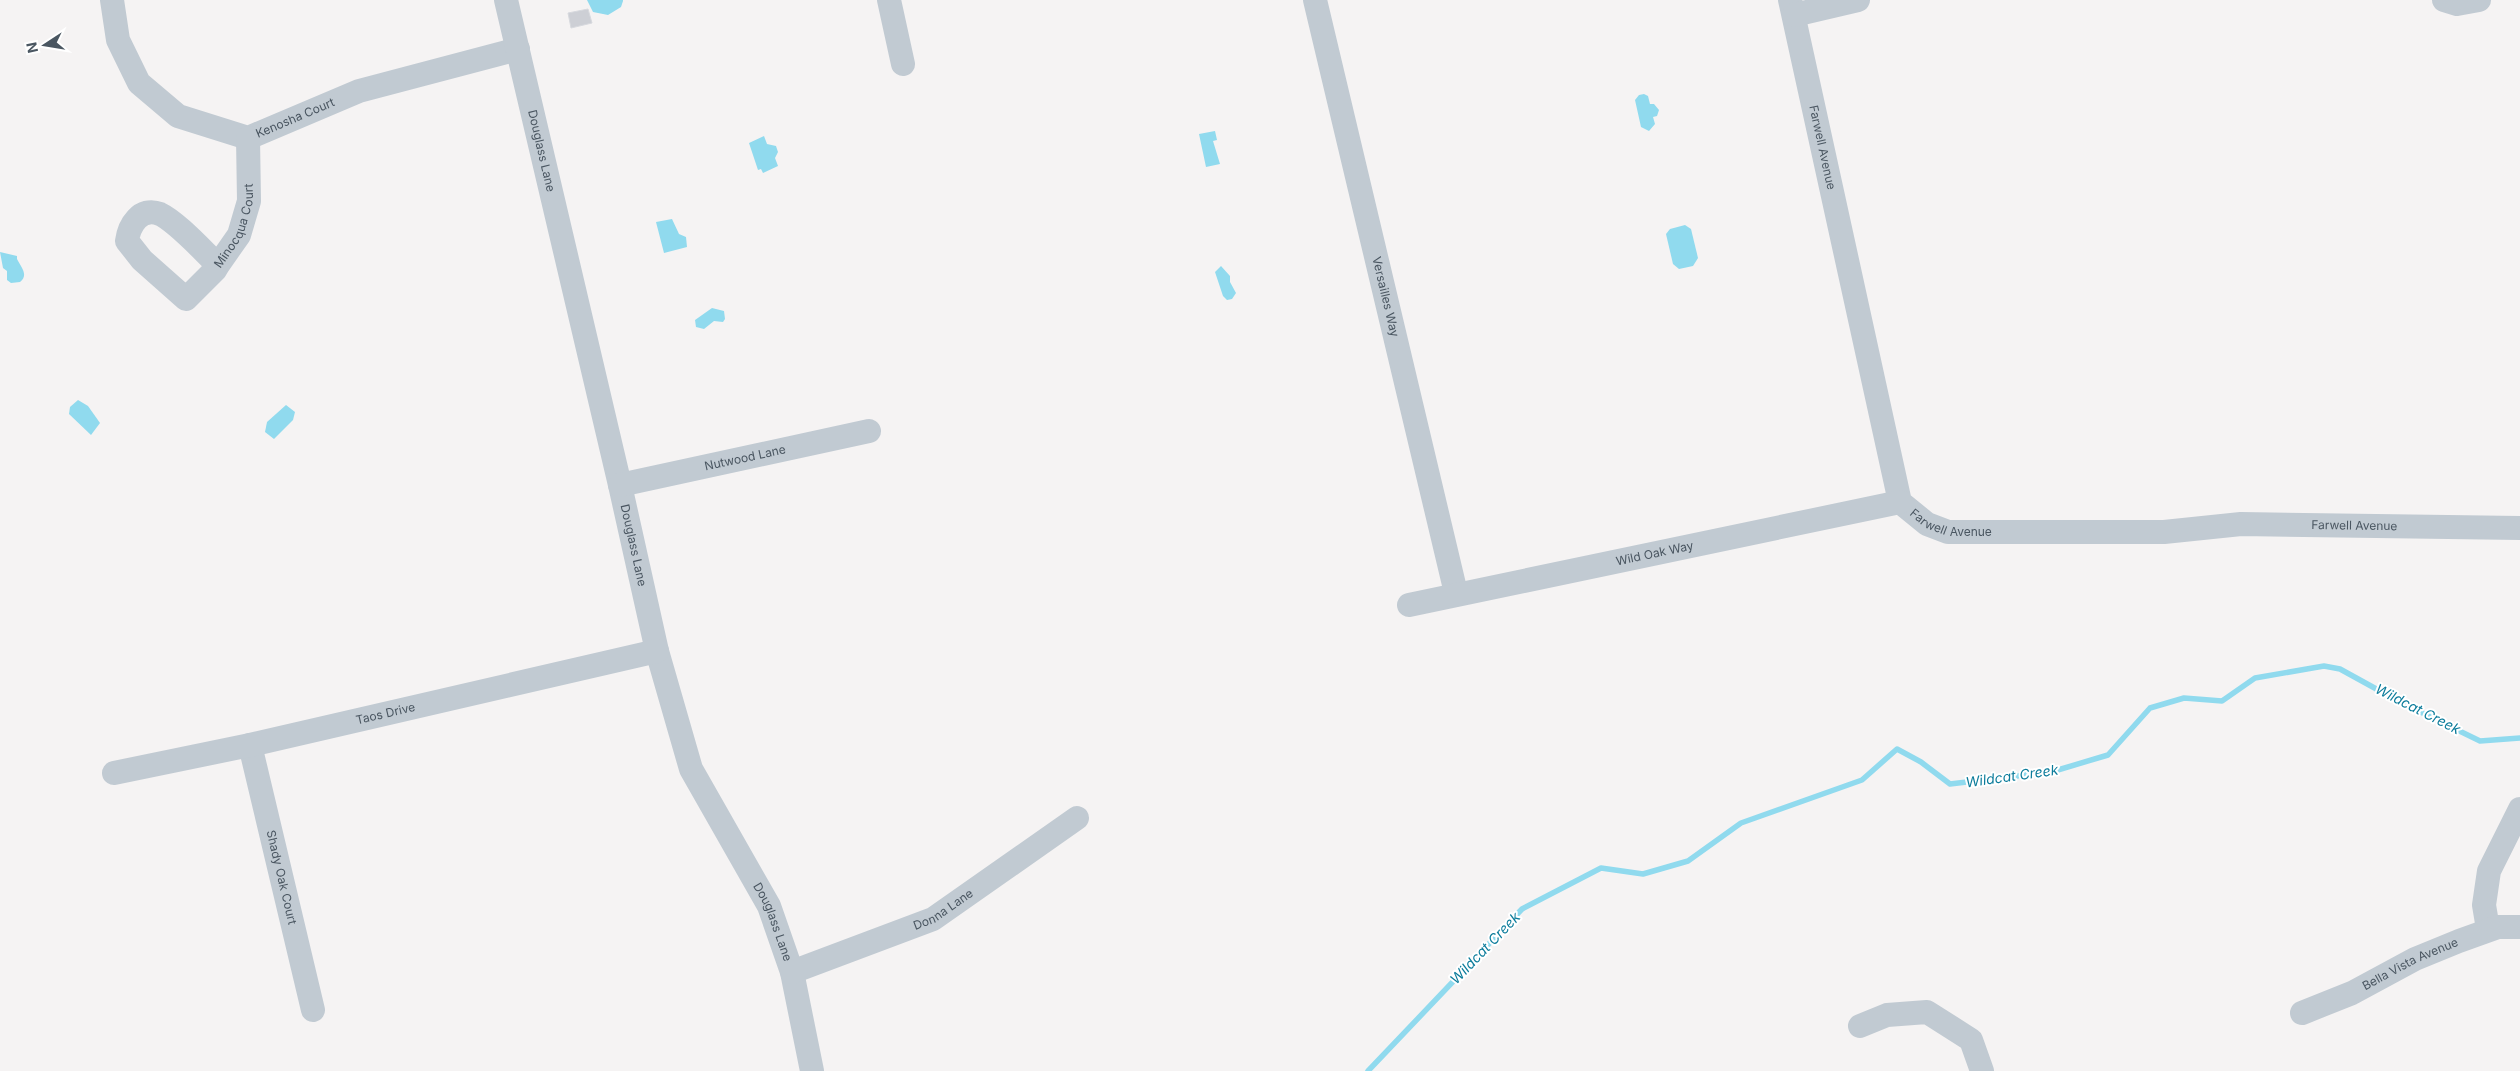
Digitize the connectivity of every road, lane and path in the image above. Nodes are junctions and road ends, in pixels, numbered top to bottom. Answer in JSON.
{"nodes":[{"id":1,"x":112,"y":0,"type":"edge"},
{"id":2,"x":506,"y":0,"type":"edge"},
{"id":3,"x":889,"y":0,"type":"edge"},
{"id":4,"x":1315,"y":0,"type":"edge"},
{"id":5,"x":1858,"y":0,"type":"edge"},
{"id":6,"x":2444,"y":0,"type":"edge"},
{"id":7,"x":2479,"y":0,"type":"edge"},
{"id":8,"x":1792,"y":7,"type":"edge"},
{"id":9,"x":518,"y":49,"type":"junction"},
{"id":10,"x":903,"y":64,"type":"dead end"},
{"id":11,"x":248,"y":138,"type":"junction"},
{"id":12,"x":218,"y":265,"type":"junction"},
{"id":13,"x":869,"y":431,"type":"dead end"},
{"id":14,"x":620,"y":485,"type":"junction"},
{"id":15,"x":1900,"y":502,"type":"junction"},
{"id":16,"x":2520,"y":528,"type":"edge"},
{"id":17,"x":1456,"y":593,"type":"junction"},
{"id":18,"x":1409,"y":604,"type":"dead end"},
{"id":19,"x":657,"y":651,"type":"junction"},
{"id":20,"x":250,"y":745,"type":"junction"},
{"id":21,"x":114,"y":773,"type":"dead end"},
{"id":22,"x":2520,"y":809,"type":"edge"},
{"id":23,"x":1078,"y":818,"type":"dead end"},
{"id":24,"x":2520,"y":927,"type":"edge"},
{"id":25,"x":2488,"y":929,"type":"junction"},
{"id":26,"x":792,"y":972,"type":"junction"},
{"id":27,"x":313,"y":1010,"type":"dead end"},
{"id":28,"x":2302,"y":1014,"type":"dead end"},
{"id":29,"x":1860,"y":1026,"type":"dead end"},
{"id":30,"x":812,"y":1071,"type":"edge"},
{"id":31,"x":1982,"y":1071,"type":"edge"}],
"edges":[{"from":1,"to":11,"type":"street","name":"Kenosha Court"},
{"from":2,"to":9,"type":"street","name":"Douglass Lane"},
{"from":3,"to":10,"type":"street"},
{"from":4,"to":17,"type":"street","name":"Versailles Way"},
{"from":5,"to":8,"type":"street"},
{"from":6,"to":7,"type":"street"},
{"from":8,"to":15,"type":"street","name":"Farwell Avenue"},
{"from":9,"to":11,"type":"street","name":"Kenosha Court"},
{"from":9,"to":14,"type":"street","name":"Douglass Lane"},
{"from":11,"to":12,"type":"street","name":"Minocqua Court"},
{"from":12,"to":12,"type":"street","name":"Minocqua Court"},
{"from":13,"to":14,"type":"street","name":"Nutwood Lane"},
{"from":14,"to":19,"type":"street","name":"Douglass Lane"},
{"from":15,"to":16,"type":"street","name":"Farwell Avenue"},
{"from":15,"to":17,"type":"street","name":"Wild Oak Way"},
{"from":17,"to":18,"type":"street","name":"Wild Oak Way"},
{"from":19,"to":20,"type":"street","name":"Taos Drive"},
{"from":19,"to":26,"type":"street","name":"Douglass Lane"},
{"from":20,"to":21,"type":"street","name":"Taos Drive"},
{"from":20,"to":27,"type":"street","name":"Shady Oak Court"},
{"from":22,"to":25,"type":"street"},
{"from":23,"to":26,"type":"street","name":"Donna Lane"},
{"from":24,"to":25,"type":"street","name":"Bella Vista Avenue"},
{"from":25,"to":28,"type":"street","name":"Bella Vista Avenue"},
{"from":26,"to":30,"type":"street","name":"Douglass Lane"},
{"from":29,"to":31,"type":"street"}]}
